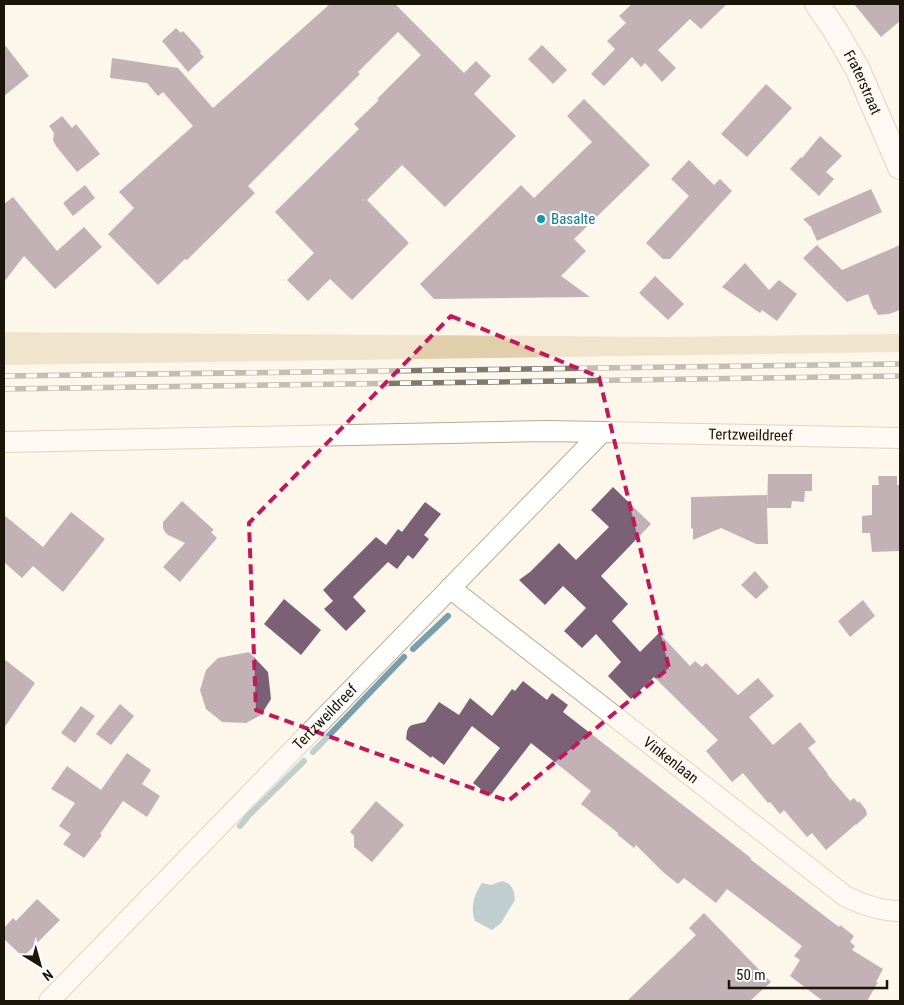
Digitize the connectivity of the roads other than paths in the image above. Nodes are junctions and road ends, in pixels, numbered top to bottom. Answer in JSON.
{"nodes":[{"id":1,"x":817,"y":4,"type":"edge"},
{"id":2,"x":900,"y":167,"type":"edge"},
{"id":3,"x":602,"y":432,"type":"junction"},
{"id":4,"x":900,"y":438,"type":"edge"},
{"id":5,"x":4,"y":442,"type":"edge"},
{"id":6,"x":450,"y":588,"type":"junction"},
{"id":7,"x":900,"y":911,"type":"edge"},
{"id":8,"x":49,"y":1001,"type":"edge"}],
"edges":[{"from":1,"to":2,"type":"street","name":"Fraterstraat"},
{"from":3,"to":4,"type":"street","name":"Tertzweildreef"},
{"from":3,"to":5,"type":"street","name":"Tertzweildreef"},
{"from":3,"to":6,"type":"street","name":"Tertzweildreef"},
{"from":6,"to":7,"type":"street","name":"Vinkenlaan"},
{"from":6,"to":8,"type":"street","name":"Tertzweildreef"}]}
